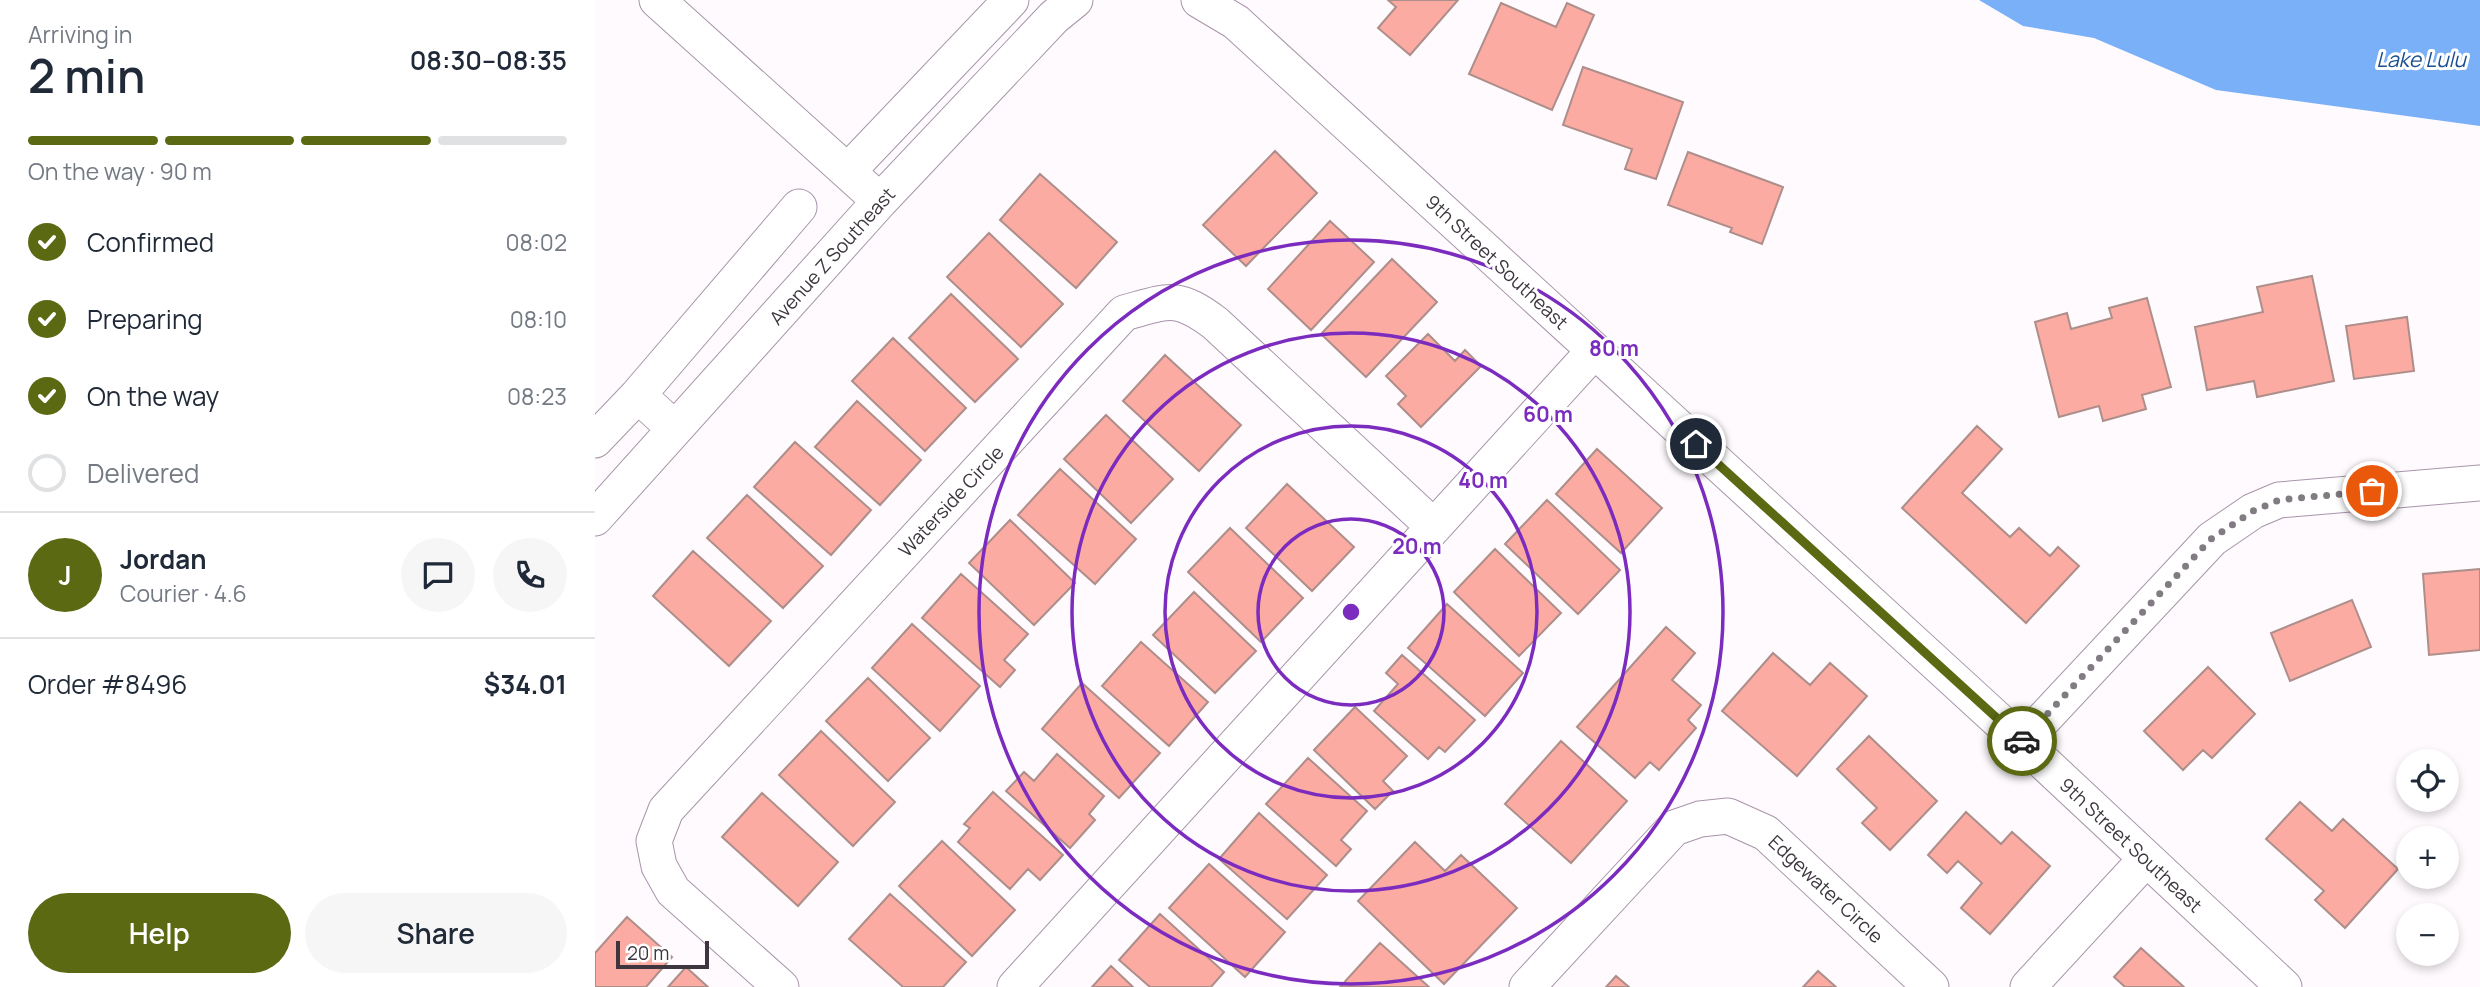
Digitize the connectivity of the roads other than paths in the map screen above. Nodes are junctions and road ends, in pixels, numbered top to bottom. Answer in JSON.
{"nodes":[{"id":1,"x":657,"y":0,"type":"edge"},
{"id":2,"x":1011,"y":0,"type":"edge"},
{"id":3,"x":1075,"y":0,"type":"edge"},
{"id":4,"x":1199,"y":0,"type":"edge"},
{"id":5,"x":848,"y":171,"type":"junction"},
{"id":6,"x":880,"y":201,"type":"junction"},
{"id":7,"x":799,"y":206,"type":"dead end"},
{"id":8,"x":1594,"y":351,"type":"junction"},
{"id":9,"x":638,"y":395,"type":"junction"},
{"id":10,"x":675,"y":429,"type":"junction"},
{"id":11,"x":595,"y":440,"type":"edge"},
{"id":12,"x":2480,"y":483,"type":"edge"},
{"id":13,"x":595,"y":518,"type":"edge"},
{"id":14,"x":1434,"y":527,"type":"junction"},
{"id":15,"x":2022,"y":742,"type":"junction"},
{"id":16,"x":2146,"y":859,"type":"junction"},
{"id":17,"x":781,"y":987,"type":"edge"},
{"id":18,"x":1015,"y":987,"type":"edge"},
{"id":19,"x":1527,"y":987,"type":"edge"},
{"id":20,"x":1931,"y":987,"type":"edge"},
{"id":21,"x":2028,"y":987,"type":"edge"},
{"id":22,"x":2284,"y":987,"type":"edge"}],
"edges":[{"from":1,"to":5,"type":"street"},
{"from":2,"to":5,"type":"street"},
{"from":3,"to":6,"type":"street","name":"Avenue Z Southeast"},
{"from":4,"to":8,"type":"street","name":"9th Street Southeast"},
{"from":5,"to":6,"type":"street"},
{"from":6,"to":10,"type":"street","name":"Avenue Z Southeast"},
{"from":7,"to":9,"type":"street"},
{"from":8,"to":14,"type":"street"},
{"from":8,"to":15,"type":"street","name":"9th Street Southeast"},
{"from":9,"to":10,"type":"street"},
{"from":9,"to":11,"type":"street"},
{"from":10,"to":13,"type":"street","name":"Avenue Z Southeast"},
{"from":12,"to":15,"type":"street"},
{"from":14,"to":17,"type":"street","name":"Waterside Circle"},
{"from":14,"to":18,"type":"street"},
{"from":15,"to":16,"type":"street","name":"9th Street Southeast"},
{"from":16,"to":21,"type":"street"},
{"from":16,"to":22,"type":"street","name":"9th Street Southeast"},
{"from":19,"to":20,"type":"street","name":"Edgewater Circle"}]}
